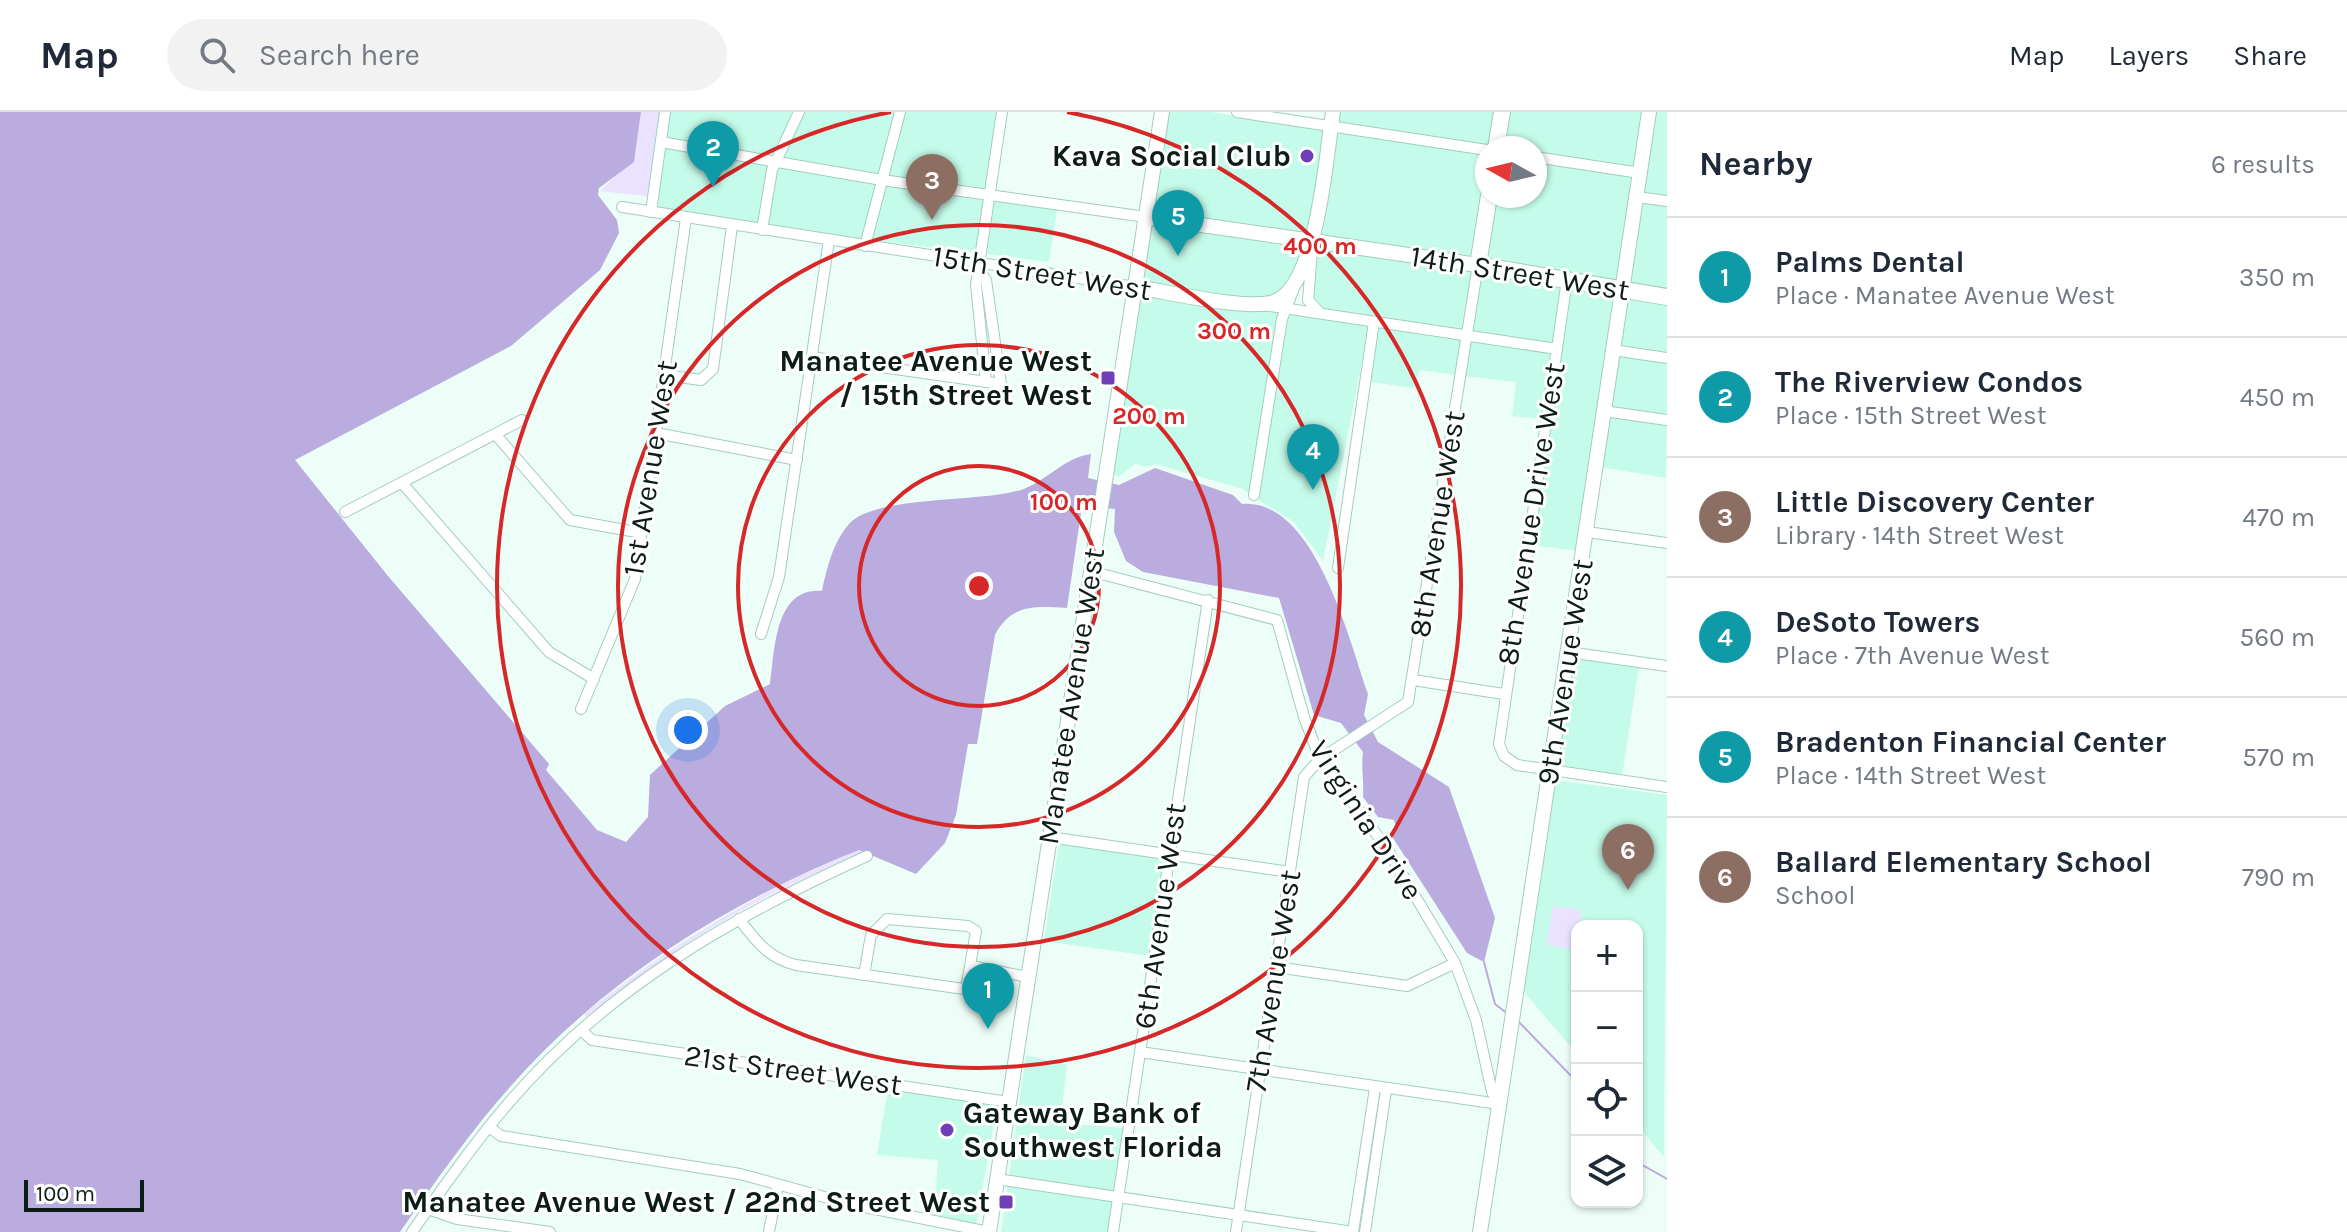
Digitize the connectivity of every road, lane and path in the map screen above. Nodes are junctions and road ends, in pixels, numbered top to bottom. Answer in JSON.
{"nodes":[{"id":1,"x":665,"y":112,"type":"edge"},
{"id":2,"x":799,"y":112,"type":"edge"},
{"id":3,"x":900,"y":112,"type":"edge"},
{"id":4,"x":1002,"y":112,"type":"edge"},
{"id":5,"x":1162,"y":112,"type":"edge"},
{"id":6,"x":1237,"y":112,"type":"edge"},
{"id":7,"x":1502,"y":112,"type":"edge"},
{"id":8,"x":1649,"y":112,"type":"edge"},
{"id":9,"x":1332,"y":119,"type":"edge"},
{"id":10,"x":1498,"y":136,"type":"edge"},
{"id":11,"x":661,"y":142,"type":"junction"},
{"id":12,"x":1475,"y":148,"type":"edge"},
{"id":13,"x":1547,"y":159,"type":"edge"},
{"id":14,"x":775,"y":163,"type":"junction"},
{"id":15,"x":1640,"y":173,"type":"junction"},
{"id":16,"x":882,"y":180,"type":"junction"},
{"id":17,"x":990,"y":196,"type":"junction"},
{"id":18,"x":1637,"y":197,"type":"junction"},
{"id":19,"x":1667,"y":201,"type":"edge"},
{"id":20,"x":622,"y":207,"type":"dead end"},
{"id":21,"x":1487,"y":208,"type":"edge"},
{"id":22,"x":651,"y":212,"type":"junction"},
{"id":23,"x":1146,"y":217,"type":"junction"},
{"id":24,"x":686,"y":218,"type":"junction"},
{"id":25,"x":732,"y":226,"type":"junction"},
{"id":26,"x":762,"y":230,"type":"junction"},
{"id":27,"x":829,"y":240,"type":"junction"},
{"id":28,"x":1313,"y":240,"type":"junction"},
{"id":29,"x":865,"y":246,"type":"junction"},
{"id":30,"x":1478,"y":265,"type":"junction"},
{"id":31,"x":981,"y":268,"type":"junction"},
{"id":32,"x":1567,"y":280,"type":"junction"},
{"id":33,"x":1295,"y":282,"type":"junction"},
{"id":34,"x":1135,"y":287,"type":"junction"},
{"id":35,"x":1623,"y":290,"type":"junction"},
{"id":36,"x":1667,"y":297,"type":"edge"},
{"id":37,"x":1249,"y":303,"type":"junction"},
{"id":38,"x":1286,"y":309,"type":"junction"},
{"id":39,"x":1325,"y":315,"type":"junction"},
{"id":40,"x":1374,"y":322,"type":"junction"},
{"id":41,"x":1465,"y":335,"type":"junction"},
{"id":42,"x":1557,"y":349,"type":"junction"},
{"id":43,"x":1613,"y":350,"type":"junction"},
{"id":44,"x":811,"y":357,"type":"junction"},
{"id":45,"x":1667,"y":358,"type":"edge"},
{"id":46,"x":664,"y":375,"type":"junction"},
{"id":47,"x":1604,"y":411,"type":"junction"},
{"id":48,"x":522,"y":420,"type":"dead end"},
{"id":49,"x":1667,"y":420,"type":"edge"},
{"id":50,"x":656,"y":433,"type":"junction"},
{"id":51,"x":496,"y":435,"type":"junction"},
{"id":52,"x":797,"y":460,"type":"junction"},
{"id":53,"x":402,"y":483,"type":"junction"},
{"id":54,"x":1254,"y":495,"type":"dead end"},
{"id":55,"x":345,"y":512,"type":"dead end"},
{"id":56,"x":1587,"y":532,"type":"junction"},
{"id":57,"x":642,"y":533,"type":"junction"},
{"id":58,"x":1667,"y":543,"type":"edge"},
{"id":59,"x":1338,"y":568,"type":"dead end"},
{"id":60,"x":1090,"y":571,"type":"junction"},
{"id":61,"x":1208,"y":600,"type":"junction"},
{"id":62,"x":761,"y":634,"type":"dead end"},
{"id":63,"x":1568,"y":652,"type":"junction"},
{"id":64,"x":1667,"y":666,"type":"edge"},
{"id":65,"x":594,"y":679,"type":"junction"},
{"id":66,"x":1413,"y":680,"type":"junction"},
{"id":67,"x":1504,"y":694,"type":"junction"},
{"id":68,"x":581,"y":709,"type":"dead end"},
{"id":69,"x":1320,"y":759,"type":"junction"},
{"id":70,"x":1550,"y":770,"type":"junction"},
{"id":71,"x":1667,"y":787,"type":"edge"},
{"id":72,"x":1049,"y":837,"type":"junction"},
{"id":73,"x":1169,"y":854,"type":"junction"},
{"id":74,"x":867,"y":856,"type":"dead end"},
{"id":75,"x":1290,"y":872,"type":"junction"},
{"id":76,"x":739,"y":919,"type":"junction"},
{"id":77,"x":1455,"y":963,"type":"junction"},
{"id":78,"x":971,"y":966,"type":"junction"},
{"id":79,"x":1276,"y":967,"type":"junction"},
{"id":80,"x":864,"y":975,"type":"junction"},
{"id":81,"x":1028,"y":977,"type":"junction"},
{"id":82,"x":581,"y":1030,"type":"junction"},
{"id":83,"x":1140,"y":1052,"type":"junction"},
{"id":84,"x":1260,"y":1069,"type":"junction"},
{"id":85,"x":1380,"y":1089,"type":"junction"},
{"id":86,"x":1009,"y":1102,"type":"junction"},
{"id":87,"x":1499,"y":1104,"type":"junction"},
{"id":88,"x":489,"y":1127,"type":"junction"},
{"id":89,"x":997,"y":1179,"type":"junction"},
{"id":90,"x":778,"y":1185,"type":"junction"},
{"id":91,"x":1118,"y":1197,"type":"junction"},
{"id":92,"x":428,"y":1209,"type":"junction"},
{"id":93,"x":1238,"y":1215,"type":"junction"},
{"id":94,"x":412,"y":1232,"type":"edge"},
{"id":95,"x":550,"y":1232,"type":"edge"},
{"id":96,"x":769,"y":1232,"type":"edge"},
{"id":97,"x":989,"y":1232,"type":"edge"},
{"id":98,"x":1113,"y":1232,"type":"edge"},
{"id":99,"x":1236,"y":1232,"type":"edge"},
{"id":100,"x":1353,"y":1232,"type":"edge"},
{"id":101,"x":1365,"y":1232,"type":"edge"},
{"id":102,"x":1480,"y":1232,"type":"edge"}],
"edges":[{"from":1,"to":11,"type":"street"},
{"from":2,"to":14,"type":"street"},
{"from":3,"to":16,"type":"street"},
{"from":4,"to":17,"type":"street"},
{"from":5,"to":23,"type":"main road","name":"Manatee Avenue West"},
{"from":6,"to":9,"type":"street"},
{"from":7,"to":10,"type":"main road"},
{"from":8,"to":15,"type":"main road","name":"9th Avenue West"},
{"from":9,"to":12,"type":"street"},
{"from":9,"to":28,"type":"main road"},
{"from":11,"to":14,"type":"street","name":"14th Street West"},
{"from":11,"to":22,"type":"street"},
{"from":13,"to":15,"type":"street"},
{"from":14,"to":16,"type":"street","name":"14th Street West"},
{"from":14,"to":26,"type":"street"},
{"from":15,"to":18,"type":"main road","name":"9th Avenue West"},
{"from":16,"to":17,"type":"street","name":"14th Street West"},
{"from":16,"to":29,"type":"street"},
{"from":17,"to":23,"type":"street","name":"14th Street West"},
{"from":17,"to":31,"type":"street"},
{"from":18,"to":19,"type":"street"},
{"from":18,"to":35,"type":"main road","name":"9th Avenue West"},
{"from":20,"to":22,"type":"street","name":"15th Street West"},
{"from":21,"to":30,"type":"main road"},
{"from":22,"to":24,"type":"street","name":"15th Street West"},
{"from":23,"to":28,"type":"main road","name":"14th Street West"},
{"from":23,"to":34,"type":"main road","name":"Manatee Avenue West"},
{"from":24,"to":25,"type":"street","name":"15th Street West"},
{"from":24,"to":46,"type":"street","name":"1st Avenue West"},
{"from":25,"to":26,"type":"street","name":"15th Street West"},
{"from":25,"to":46,"type":"street"},
{"from":26,"to":27,"type":"street","name":"15th Street West"},
{"from":27,"to":29,"type":"street","name":"15th Street West"},
{"from":27,"to":44,"type":"street"},
{"from":28,"to":30,"type":"main road","name":"14th Street West"},
{"from":28,"to":33,"type":"main road"},
{"from":28,"to":39,"type":"street"},
{"from":29,"to":31,"type":"street","name":"15th Street West"},
{"from":30,"to":32,"type":"main road","name":"14th Street West"},
{"from":30,"to":41,"type":"street","name":"8th Avenue West"},
{"from":31,"to":34,"type":"street","name":"15th Street West"},
{"from":31,"to":44,"type":"street"},
{"from":32,"to":35,"type":"main road","name":"14th Street West"},
{"from":32,"to":42,"type":"street","name":"8th Avenue Drive West"},
{"from":33,"to":37,"type":"main road"},
{"from":33,"to":38,"type":"street"},
{"from":34,"to":37,"type":"main road","name":"15th Street West"},
{"from":34,"to":60,"type":"main road","name":"Manatee Avenue West"},
{"from":35,"to":36,"type":"main road","name":"14th Street West"},
{"from":35,"to":43,"type":"main road","name":"9th Avenue West"},
{"from":37,"to":38,"type":"street","name":"15th Street West"},
{"from":38,"to":39,"type":"street","name":"15th Street West"},
{"from":38,"to":54,"type":"street"},
{"from":39,"to":40,"type":"street","name":"15th Street West"},
{"from":40,"to":41,"type":"street","name":"15th Street West"},
{"from":40,"to":59,"type":"street"},
{"from":41,"to":42,"type":"street","name":"15th Street West"},
{"from":41,"to":66,"type":"street","name":"8th Avenue West"},
{"from":42,"to":67,"type":"street","name":"8th Avenue Drive West"},
{"from":43,"to":45,"type":"street"},
{"from":43,"to":47,"type":"main road","name":"9th Avenue West"},
{"from":44,"to":52,"type":"street"},
{"from":46,"to":50,"type":"street","name":"1st Avenue West"},
{"from":47,"to":49,"type":"street"},
{"from":47,"to":56,"type":"main road","name":"9th Avenue West"},
{"from":48,"to":51,"type":"street"},
{"from":50,"to":52,"type":"street"},
{"from":50,"to":57,"type":"street","name":"1st Avenue West"},
{"from":51,"to":53,"type":"street"},
{"from":51,"to":57,"type":"street"},
{"from":52,"to":62,"type":"street"},
{"from":53,"to":55,"type":"street"},
{"from":53,"to":65,"type":"street"},
{"from":56,"to":58,"type":"street"},
{"from":56,"to":63,"type":"main road","name":"9th Avenue West"},
{"from":57,"to":65,"type":"street","name":"1st Avenue West"},
{"from":60,"to":61,"type":"street","name":"Virginia Drive"},
{"from":60,"to":72,"type":"main road","name":"Manatee Avenue West"},
{"from":61,"to":69,"type":"street","name":"Virginia Drive"},
{"from":61,"to":73,"type":"street","name":"6th Avenue West"},
{"from":63,"to":64,"type":"street"},
{"from":63,"to":70,"type":"main road","name":"9th Avenue West"},
{"from":65,"to":68,"type":"street","name":"1st Avenue West"},
{"from":66,"to":67,"type":"street"},
{"from":66,"to":69,"type":"street","name":"8th Avenue West"},
{"from":67,"to":70,"type":"street","name":"8th Avenue Drive West"},
{"from":69,"to":75,"type":"street","name":"7th Avenue West"},
{"from":69,"to":77,"type":"street","name":"Virginia Drive"},
{"from":70,"to":71,"type":"street"},
{"from":70,"to":87,"type":"main road","name":"9th Avenue West"},
{"from":72,"to":73,"type":"street"},
{"from":72,"to":81,"type":"main road","name":"Manatee Avenue West"},
{"from":73,"to":75,"type":"street"},
{"from":73,"to":83,"type":"street","name":"6th Avenue West"},
{"from":74,"to":76,"type":"street"},
{"from":75,"to":79,"type":"street","name":"7th Avenue West"},
{"from":76,"to":80,"type":"street"},
{"from":76,"to":82,"type":"street"},
{"from":77,"to":79,"type":"street"},
{"from":77,"to":87,"type":"street","name":"Virginia Drive"},
{"from":78,"to":80,"type":"street"},
{"from":78,"to":80,"type":"street"},
{"from":78,"to":81,"type":"street"},
{"from":79,"to":84,"type":"street","name":"7th Avenue West"},
{"from":81,"to":86,"type":"main road","name":"Manatee Avenue West"},
{"from":82,"to":86,"type":"street","name":"21st Street West"},
{"from":82,"to":88,"type":"street"},
{"from":83,"to":84,"type":"street"},
{"from":83,"to":91,"type":"street","name":"6th Avenue West"},
{"from":84,"to":85,"type":"street"},
{"from":84,"to":93,"type":"street","name":"7th Avenue West"},
{"from":85,"to":87,"type":"street"},
{"from":85,"to":100,"type":"street"},
{"from":85,"to":101,"type":"street"},
{"from":86,"to":89,"type":"main road","name":"Manatee Avenue West"},
{"from":87,"to":102,"type":"main road","name":"9th Avenue West"},
{"from":88,"to":90,"type":"street"},
{"from":88,"to":92,"type":"street"},
{"from":89,"to":91,"type":"street"},
{"from":89,"to":97,"type":"main road","name":"Manatee Avenue West"},
{"from":90,"to":96,"type":"street"},
{"from":90,"to":97,"type":"street"},
{"from":91,"to":93,"type":"street"},
{"from":91,"to":98,"type":"street","name":"6th Avenue West"},
{"from":92,"to":94,"type":"street"},
{"from":92,"to":95,"type":"street"},
{"from":93,"to":99,"type":"street","name":"7th Avenue West"},
{"from":93,"to":100,"type":"street"}]}
